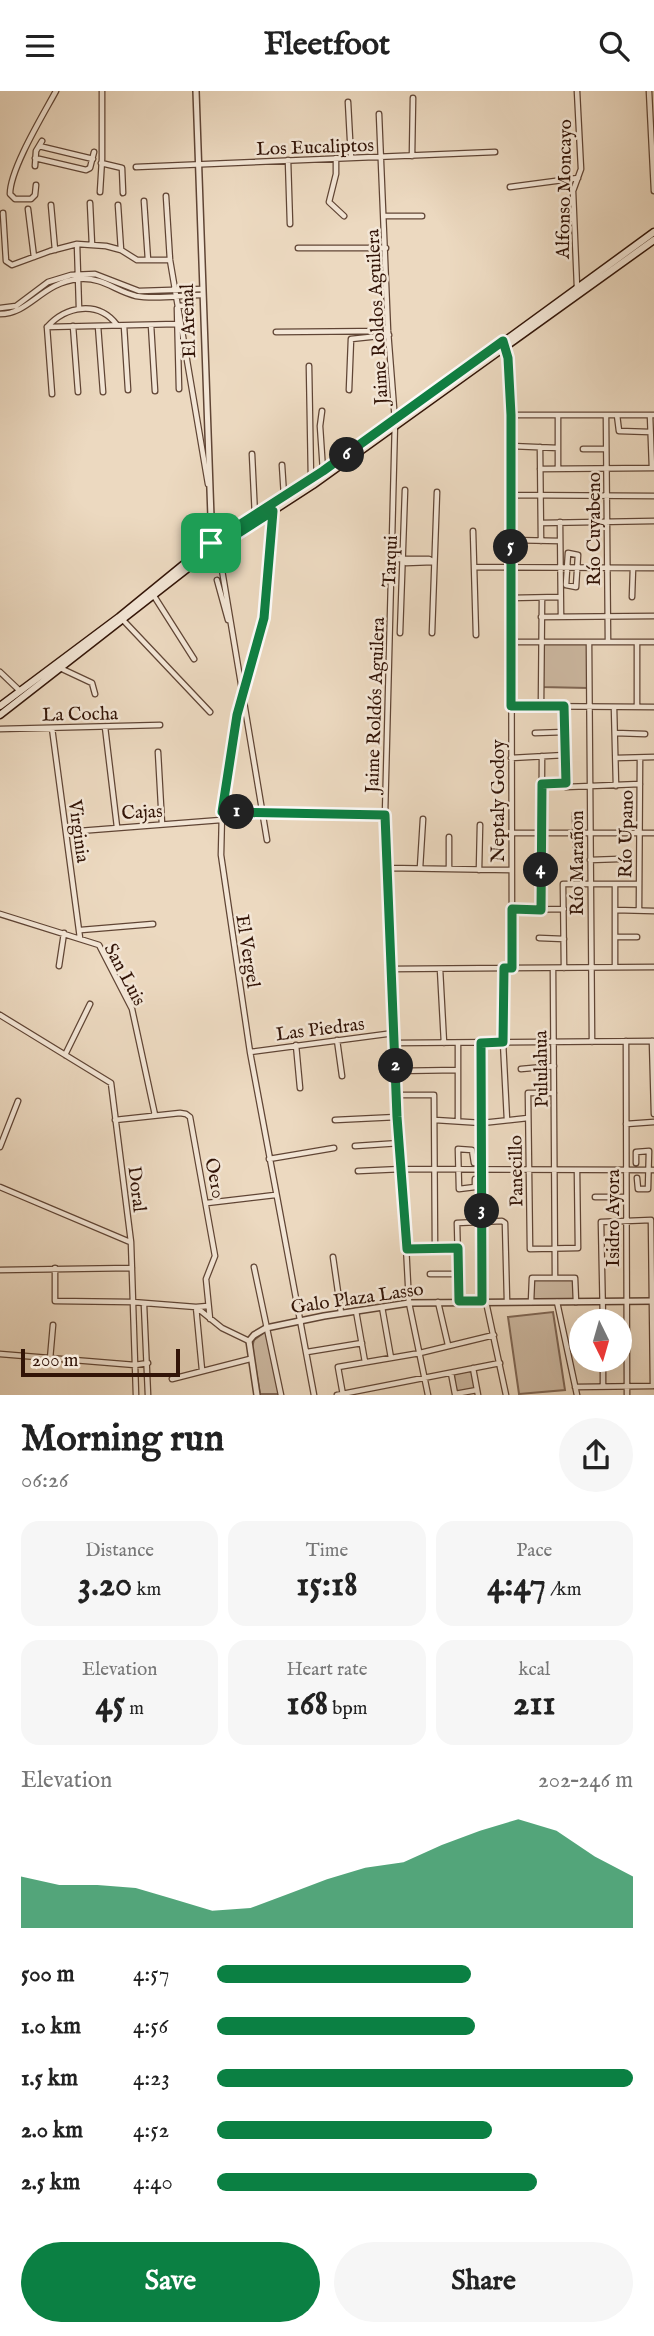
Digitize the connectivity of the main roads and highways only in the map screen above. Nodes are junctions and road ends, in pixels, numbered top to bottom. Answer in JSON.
{"nodes":[{"id":1,"x":654,"y":232,"type":"edge"},
{"id":2,"x":654,"y":240,"type":"edge"},
{"id":3,"x":504,"y":345,"type":"junction"},
{"id":4,"x":395,"y":424,"type":"junction"},
{"id":5,"x":212,"y":546,"type":"junction"},
{"id":6,"x":22,"y":693,"type":"junction"},
{"id":7,"x":0,"y":706,"type":"edge"},
{"id":8,"x":0,"y":715,"type":"edge"}],
"edges":[{"from":1,"to":3,"type":"main road"},
{"from":2,"to":3,"type":"main road"},
{"from":3,"to":4,"type":"main road"},
{"from":4,"to":5,"type":"main road"},
{"from":4,"to":5,"type":"main road"},
{"from":5,"to":6,"type":"main road"},
{"from":5,"to":6,"type":"main road"},
{"from":6,"to":7,"type":"main road"},
{"from":6,"to":8,"type":"main road"}]}
